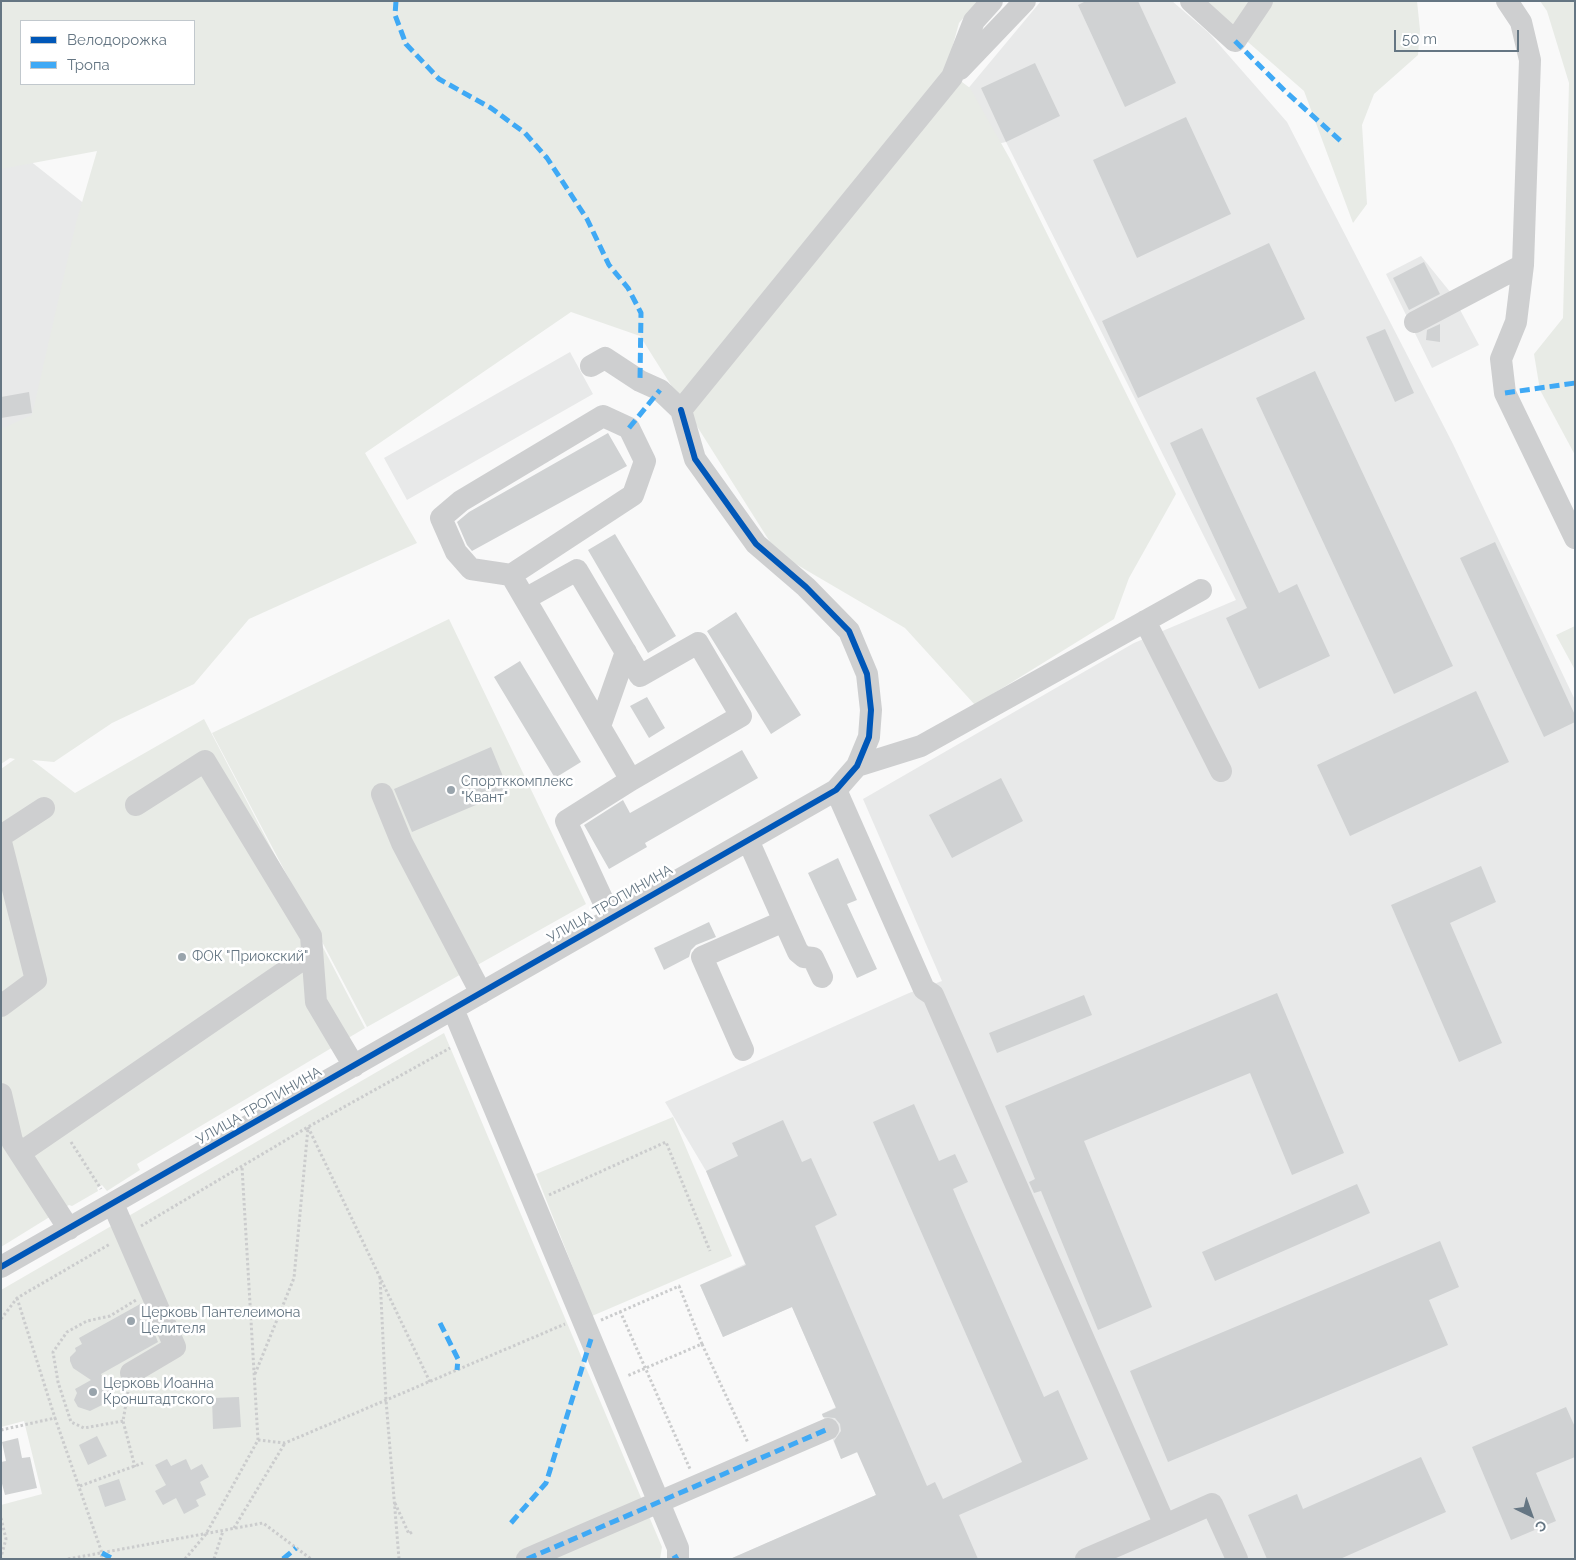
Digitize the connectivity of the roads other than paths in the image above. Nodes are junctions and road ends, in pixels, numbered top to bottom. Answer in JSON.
{"nodes":[{"id":1,"x":992,"y":1,"type":"edge"},
{"id":2,"x":1025,"y":1,"type":"edge"},
{"id":3,"x":1191,"y":1,"type":"edge"},
{"id":4,"x":1262,"y":1,"type":"edge"},
{"id":5,"x":1507,"y":1,"type":"edge"},
{"id":6,"x":952,"y":77,"type":"junction"},
{"id":7,"x":1523,"y":265,"type":"junction"},
{"id":8,"x":1415,"y":322,"type":"dead end"},
{"id":9,"x":591,"y":366,"type":"dead end"},
{"id":10,"x":681,"y":410,"type":"junction"},
{"id":11,"x":1575,"y":538,"type":"edge"},
{"id":12,"x":511,"y":575,"type":"junction"},
{"id":13,"x":1201,"y":590,"type":"dead end"},
{"id":14,"x":526,"y":599,"type":"junction"},
{"id":15,"x":1145,"y":621,"type":"junction"},
{"id":16,"x":626,"y":652,"type":"junction"},
{"id":17,"x":600,"y":726,"type":"junction"},
{"id":18,"x":857,"y":766,"type":"junction"},
{"id":19,"x":1220,"y":771,"type":"dead end"},
{"id":20,"x":631,"y":780,"type":"junction"},
{"id":21,"x":836,"y":790,"type":"junction"},
{"id":22,"x":382,"y":794,"type":"dead end"},
{"id":23,"x":136,"y":805,"type":"dead end"},
{"id":24,"x":44,"y":808,"type":"dead end"},
{"id":25,"x":1,"y":836,"type":"edge"},
{"id":26,"x":748,"y":840,"type":"junction"},
{"id":27,"x":1,"y":842,"type":"edge"},
{"id":28,"x":610,"y":918,"type":"junction"},
{"id":29,"x":784,"y":921,"type":"junction"},
{"id":30,"x":312,"y":953,"type":"junction"},
{"id":31,"x":822,"y":977,"type":"dead end"},
{"id":32,"x":481,"y":993,"type":"junction"},
{"id":33,"x":1,"y":1006,"type":"edge"},
{"id":34,"x":453,"y":1010,"type":"junction"},
{"id":35,"x":743,"y":1050,"type":"dead end"},
{"id":36,"x":354,"y":1066,"type":"junction"},
{"id":37,"x":1,"y":1094,"type":"edge"},
{"id":38,"x":20,"y":1153,"type":"junction"},
{"id":39,"x":108,"y":1198,"type":"junction"},
{"id":40,"x":69,"y":1229,"type":"junction"},
{"id":41,"x":1,"y":1267,"type":"edge"},
{"id":42,"x":131,"y":1372,"type":"road end"},
{"id":43,"x":828,"y":1429,"type":"dead end"},
{"id":44,"x":658,"y":1502,"type":"junction"},
{"id":45,"x":1165,"y":1525,"type":"junction"},
{"id":46,"x":527,"y":1559,"type":"edge"},
{"id":47,"x":678,"y":1559,"type":"edge"},
{"id":48,"x":1086,"y":1559,"type":"edge"},
{"id":49,"x":1237,"y":1559,"type":"edge"}],
"edges":[{"from":1,"to":6,"type":"street"},
{"from":2,"to":6,"type":"street"},
{"from":3,"to":4,"type":"street"},
{"from":5,"to":7,"type":"street"},
{"from":6,"to":10,"type":"street"},
{"from":7,"to":8,"type":"street"},
{"from":7,"to":11,"type":"street"},
{"from":9,"to":10,"type":"street"},
{"from":10,"to":18,"type":"street","name":"УЛИЦА ТРОПИНИНА"},
{"from":12,"to":12,"type":"street"},
{"from":12,"to":14,"type":"street"},
{"from":13,"to":15,"type":"street"},
{"from":14,"to":16,"type":"street"},
{"from":14,"to":17,"type":"street"},
{"from":15,"to":18,"type":"street"},
{"from":15,"to":19,"type":"street"},
{"from":16,"to":17,"type":"street"},
{"from":16,"to":20,"type":"street"},
{"from":17,"to":20,"type":"street"},
{"from":18,"to":21,"type":"street","name":"УЛИЦА ТРОПИНИНА"},
{"from":20,"to":28,"type":"street"},
{"from":21,"to":26,"type":"street","name":"УЛИЦА ТРОПИНИНА"},
{"from":21,"to":45,"type":"street"},
{"from":22,"to":32,"type":"street"},
{"from":23,"to":30,"type":"street"},
{"from":24,"to":25,"type":"street"},
{"from":26,"to":28,"type":"street","name":"УЛИЦА ТРОПИНИНА"},
{"from":26,"to":29,"type":"street"},
{"from":27,"to":33,"type":"street"},
{"from":28,"to":32,"type":"street","name":"УЛИЦА ТРОПИНИНА"},
{"from":29,"to":31,"type":"street"},
{"from":29,"to":35,"type":"street"},
{"from":30,"to":36,"type":"street"},
{"from":30,"to":38,"type":"street"},
{"from":32,"to":34,"type":"street","name":"УЛИЦА ТРОПИНИНА"},
{"from":34,"to":36,"type":"street","name":"УЛИЦА ТРОПИНИНА"},
{"from":34,"to":44,"type":"street"},
{"from":36,"to":39,"type":"street","name":"УЛИЦА ТРОПИНИНА"},
{"from":37,"to":38,"type":"street"},
{"from":38,"to":40,"type":"street"},
{"from":39,"to":40,"type":"street","name":"УЛИЦА ТРОПИНИНА"},
{"from":39,"to":42,"type":"street"},
{"from":40,"to":41,"type":"street","name":"УЛИЦА ТРОПИНИНА"},
{"from":43,"to":44,"type":"street"},
{"from":44,"to":46,"type":"street"},
{"from":44,"to":47,"type":"street"},
{"from":45,"to":48,"type":"street"},
{"from":45,"to":49,"type":"street"}]}
